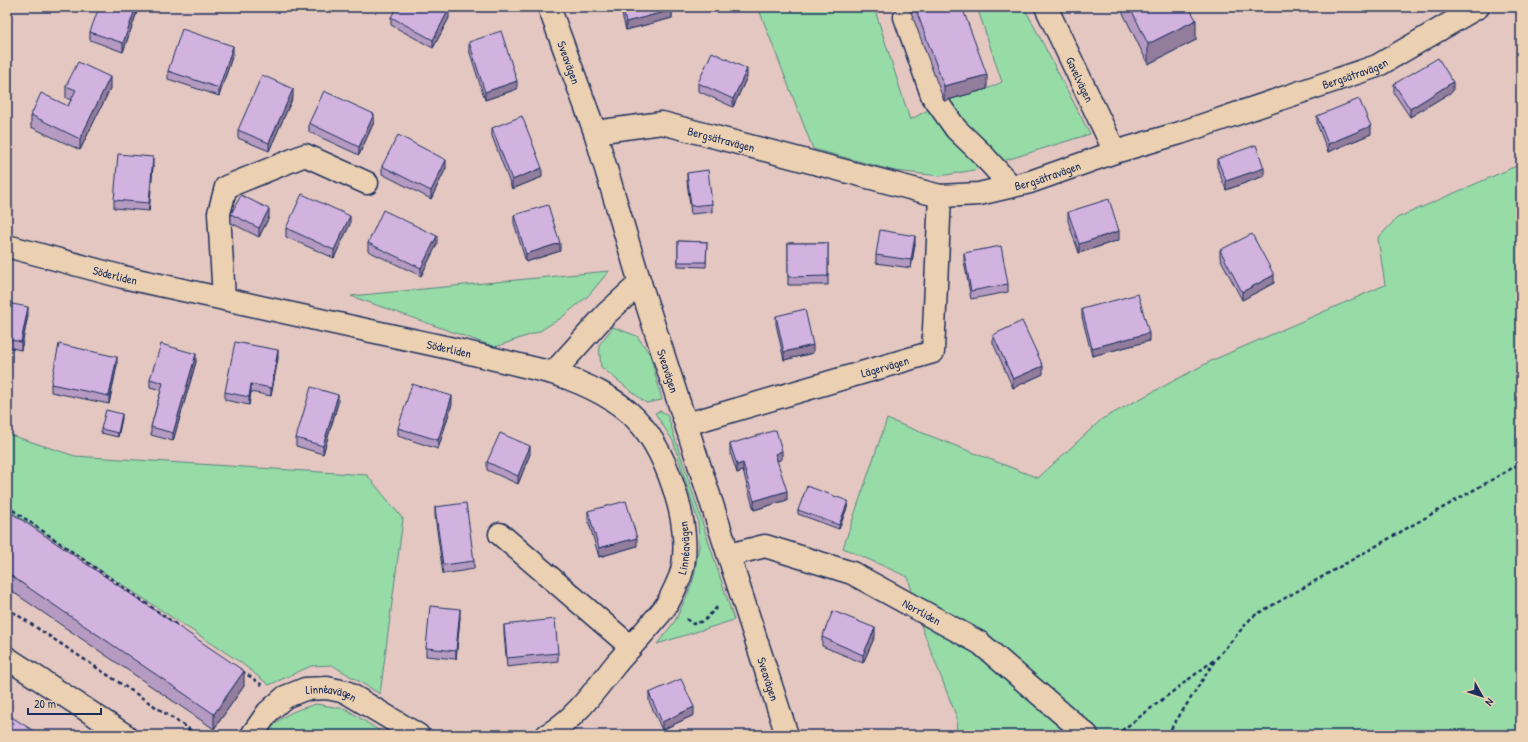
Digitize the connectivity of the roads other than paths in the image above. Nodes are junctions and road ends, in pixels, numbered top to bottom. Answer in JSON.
{"nodes":[{"id":1,"x":549,"y":7,"type":"edge"},
{"id":2,"x":1046,"y":7,"type":"edge"},
{"id":3,"x":1478,"y":7,"type":"edge"},
{"id":4,"x":905,"y":17,"type":"dead end"},
{"id":5,"x":595,"y":132,"type":"junction"},
{"id":6,"x":1115,"y":152,"type":"junction"},
{"id":7,"x":367,"y":183,"type":"dead end"},
{"id":8,"x":1011,"y":186,"type":"junction"},
{"id":9,"x":940,"y":196,"type":"junction"},
{"id":10,"x":7,"y":246,"type":"edge"},
{"id":11,"x":640,"y":283,"type":"junction"},
{"id":12,"x":224,"y":298,"type":"junction"},
{"id":13,"x":553,"y":373,"type":"junction"},
{"id":14,"x":687,"y":424,"type":"junction"},
{"id":15,"x":500,"y":534,"type":"dead end"},
{"id":16,"x":730,"y":555,"type":"junction"},
{"id":17,"x":631,"y":647,"type":"junction"},
{"id":18,"x":7,"y":658,"type":"edge"},
{"id":19,"x":558,"y":732,"type":"edge"},
{"id":20,"x":125,"y":735,"type":"edge"},
{"id":21,"x":252,"y":735,"type":"edge"},
{"id":22,"x":418,"y":735,"type":"edge"},
{"id":23,"x":787,"y":735,"type":"edge"},
{"id":24,"x":1087,"y":735,"type":"edge"}],
"edges":[{"from":1,"to":5,"type":"street","name":"Sveavägen"},
{"from":2,"to":6,"type":"street","name":"Gavelvägen"},
{"from":3,"to":6,"type":"street","name":"Bergsätravägen"},
{"from":4,"to":8,"type":"street"},
{"from":5,"to":9,"type":"street","name":"Bergsätravägen"},
{"from":5,"to":11,"type":"street","name":"Sveavägen"},
{"from":6,"to":8,"type":"street","name":"Bergsätravägen"},
{"from":7,"to":12,"type":"street"},
{"from":8,"to":9,"type":"street","name":"Bergsätravägen"},
{"from":9,"to":14,"type":"street","name":"Lägervägen"},
{"from":10,"to":12,"type":"street","name":"Söderliden"},
{"from":11,"to":13,"type":"street"},
{"from":11,"to":14,"type":"street","name":"Sveavägen"},
{"from":12,"to":13,"type":"street","name":"Söderliden"},
{"from":13,"to":17,"type":"street","name":"Linnéavägen"},
{"from":14,"to":16,"type":"street","name":"Sveavägen"},
{"from":15,"to":17,"type":"street"},
{"from":16,"to":23,"type":"street","name":"Sveavägen"},
{"from":16,"to":24,"type":"street","name":"Norrliden"},
{"from":17,"to":19,"type":"street","name":"Linnéavägen"},
{"from":18,"to":20,"type":"street"},
{"from":21,"to":22,"type":"street","name":"Linnéavägen"}]}
